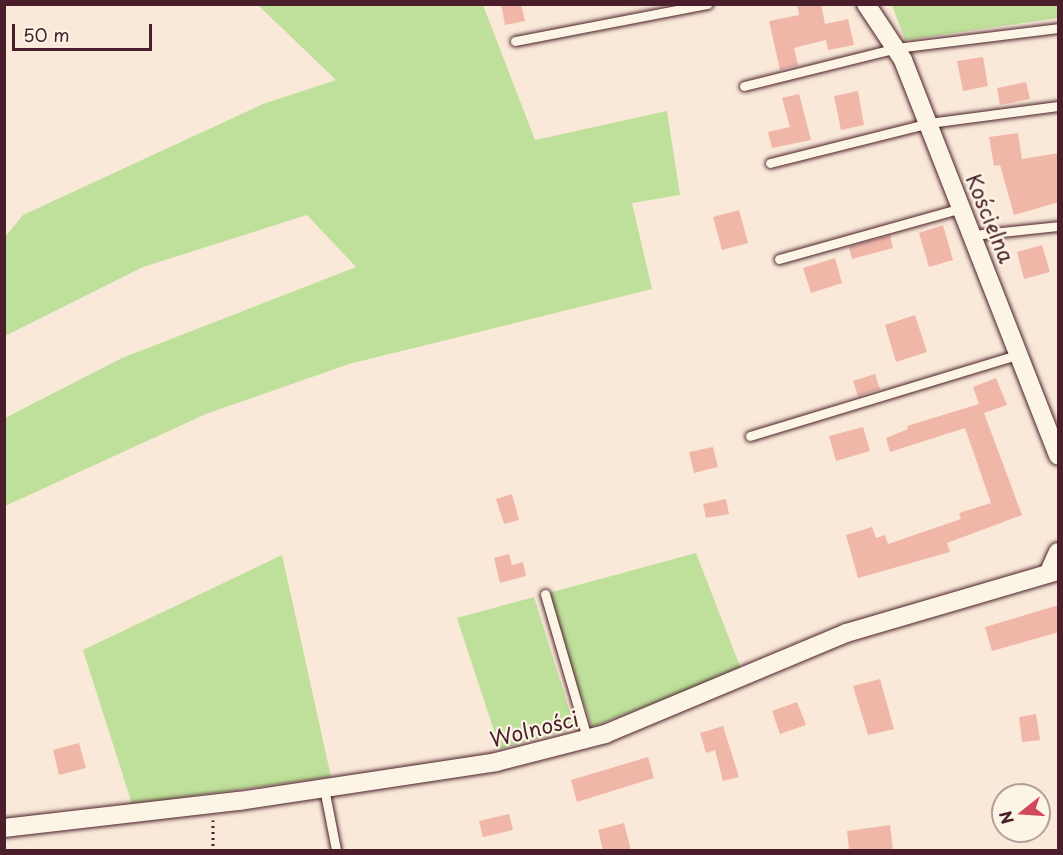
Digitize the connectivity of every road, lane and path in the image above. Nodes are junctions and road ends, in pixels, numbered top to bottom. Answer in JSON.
{"nodes":[{"id":1,"x":707,"y":4,"type":"edge"},
{"id":2,"x":866,"y":4,"type":"edge"},
{"id":3,"x":1059,"y":28,"type":"edge"},
{"id":4,"x":515,"y":41,"type":"dead end"},
{"id":5,"x":896,"y":48,"type":"junction"},
{"id":6,"x":744,"y":86,"type":"dead end"},
{"id":7,"x":1059,"y":106,"type":"edge"},
{"id":8,"x":929,"y":123,"type":"junction"},
{"id":9,"x":770,"y":164,"type":"dead end"},
{"id":10,"x":963,"y":208,"type":"junction"},
{"id":11,"x":1059,"y":226,"type":"edge"},
{"id":12,"x":973,"y":235,"type":"junction"},
{"id":13,"x":779,"y":259,"type":"dead end"},
{"id":14,"x":1021,"y":354,"type":"junction"},
{"id":15,"x":750,"y":436,"type":"dead end"},
{"id":16,"x":1059,"y":456,"type":"edge"},
{"id":17,"x":1059,"y":552,"type":"edge"},
{"id":18,"x":1054,"y":572,"type":"edge"},
{"id":19,"x":545,"y":594,"type":"dead end"},
{"id":20,"x":586,"y":738,"type":"junction"},
{"id":21,"x":324,"y":788,"type":"junction"},
{"id":22,"x":213,"y":804,"type":"junction"},
{"id":23,"x":4,"y":828,"type":"edge"},
{"id":24,"x":213,"y":850,"type":"edge"},
{"id":25,"x":336,"y":850,"type":"edge"}],
"edges":[{"from":1,"to":4,"type":"lane"},
{"from":2,"to":5,"type":"street","name":"Kościelna"},
{"from":3,"to":5,"type":"lane"},
{"from":5,"to":6,"type":"lane"},
{"from":5,"to":8,"type":"street","name":"Kościelna"},
{"from":7,"to":8,"type":"lane"},
{"from":8,"to":9,"type":"lane"},
{"from":8,"to":10,"type":"street","name":"Kościelna"},
{"from":10,"to":12,"type":"street","name":"Kościelna"},
{"from":10,"to":13,"type":"lane"},
{"from":11,"to":12,"type":"lane"},
{"from":12,"to":14,"type":"street","name":"Kościelna"},
{"from":14,"to":15,"type":"lane"},
{"from":14,"to":16,"type":"street","name":"Kościelna"},
{"from":17,"to":18,"type":"street","name":"Wolności"},
{"from":18,"to":20,"type":"street","name":"Wolności"},
{"from":19,"to":20,"type":"lane"},
{"from":20,"to":21,"type":"street","name":"Wolności"},
{"from":21,"to":22,"type":"street","name":"Wolności"},
{"from":21,"to":25,"type":"lane"},
{"from":22,"to":23,"type":"street","name":"Wolności"},
{"from":22,"to":24,"type":"path"}]}
